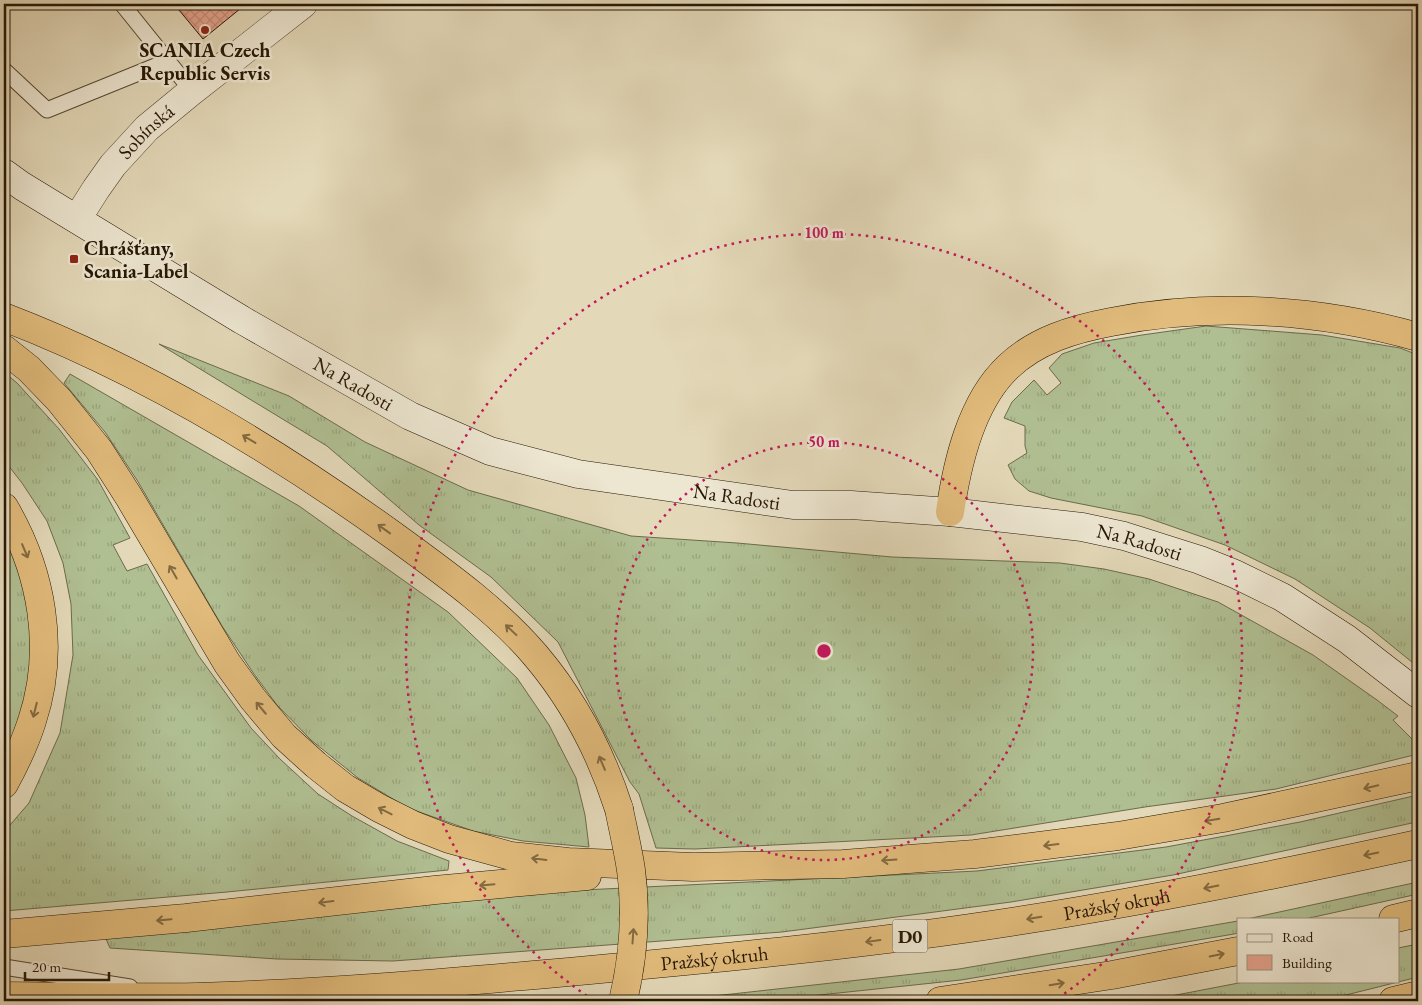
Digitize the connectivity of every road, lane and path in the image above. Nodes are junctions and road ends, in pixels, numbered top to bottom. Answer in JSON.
{"nodes":[{"id":1,"x":122,"y":4,"type":"edge"},
{"id":2,"x":303,"y":4,"type":"edge"},
{"id":3,"x":168,"y":61,"type":"junction"},
{"id":4,"x":4,"y":70,"type":"edge"},
{"id":5,"x":192,"y":91,"type":"junction"},
{"id":6,"x":4,"y":173,"type":"edge"},
{"id":7,"x":77,"y":219,"type":"junction"},
{"id":8,"x":4,"y":317,"type":"edge"},
{"id":9,"x":1418,"y":337,"type":"edge"},
{"id":10,"x":4,"y":349,"type":"edge"},
{"id":11,"x":4,"y":507,"type":"edge"},
{"id":12,"x":950,"y":512,"type":"junction"},
{"id":13,"x":1418,"y":694,"type":"edge"},
{"id":14,"x":1418,"y":776,"type":"edge"},
{"id":15,"x":4,"y":784,"type":"edge"},
{"id":16,"x":1418,"y":844,"type":"edge"},
{"id":17,"x":693,"y":867,"type":"junction"},
{"id":18,"x":1418,"y":913,"type":"edge"},
{"id":19,"x":1397,"y":918,"type":"edge"},
{"id":20,"x":4,"y":934,"type":"edge"},
{"id":21,"x":1237,"y":951,"type":"edge"},
{"id":22,"x":4,"y":967,"type":"edge"},
{"id":23,"x":4,"y":996,"type":"edge"},
{"id":24,"x":1418,"y":996,"type":"edge"},
{"id":25,"x":196,"y":997,"type":"junction"},
{"id":26,"x":623,"y":1001,"type":"edge"},
{"id":27,"x":940,"y":1001,"type":"edge"},
{"id":28,"x":1393,"y":1001,"type":"edge"}],
"edges":[{"from":1,"to":3,"type":"lane"},
{"from":2,"to":5,"type":"main road","name":"Sobínská"},
{"from":3,"to":4,"type":"lane"},
{"from":3,"to":5,"type":"lane"},
{"from":5,"to":7,"type":"main road","name":"Sobínská"},
{"from":6,"to":7,"type":"main road","name":"Na Radosti"},
{"from":7,"to":12,"type":"main road","name":"Na Radosti"},
{"from":26,"to":8,"type":"highway","one_way":true,"bridge":true},
{"from":9,"to":12,"type":"highway"},
{"from":17,"to":10,"type":"highway","one_way":true},
{"from":11,"to":15,"type":"highway","one_way":true},
{"from":12,"to":13,"type":"main road","name":"Na Radosti"},
{"from":14,"to":17,"type":"highway","one_way":true},
{"from":16,"to":25,"type":"highway","name":"Pražský okruh","number":"D0","one_way":true},
{"from":17,"to":20,"type":"highway","one_way":true},
{"from":18,"to":19,"type":"highway"},
{"from":27,"to":21,"type":"highway","one_way":true},
{"from":22,"to":25,"type":"lane"},
{"from":23,"to":25,"type":"highway","name":"Pražský okruh","number":"D0"},
{"from":24,"to":28,"type":"highway"}]}
